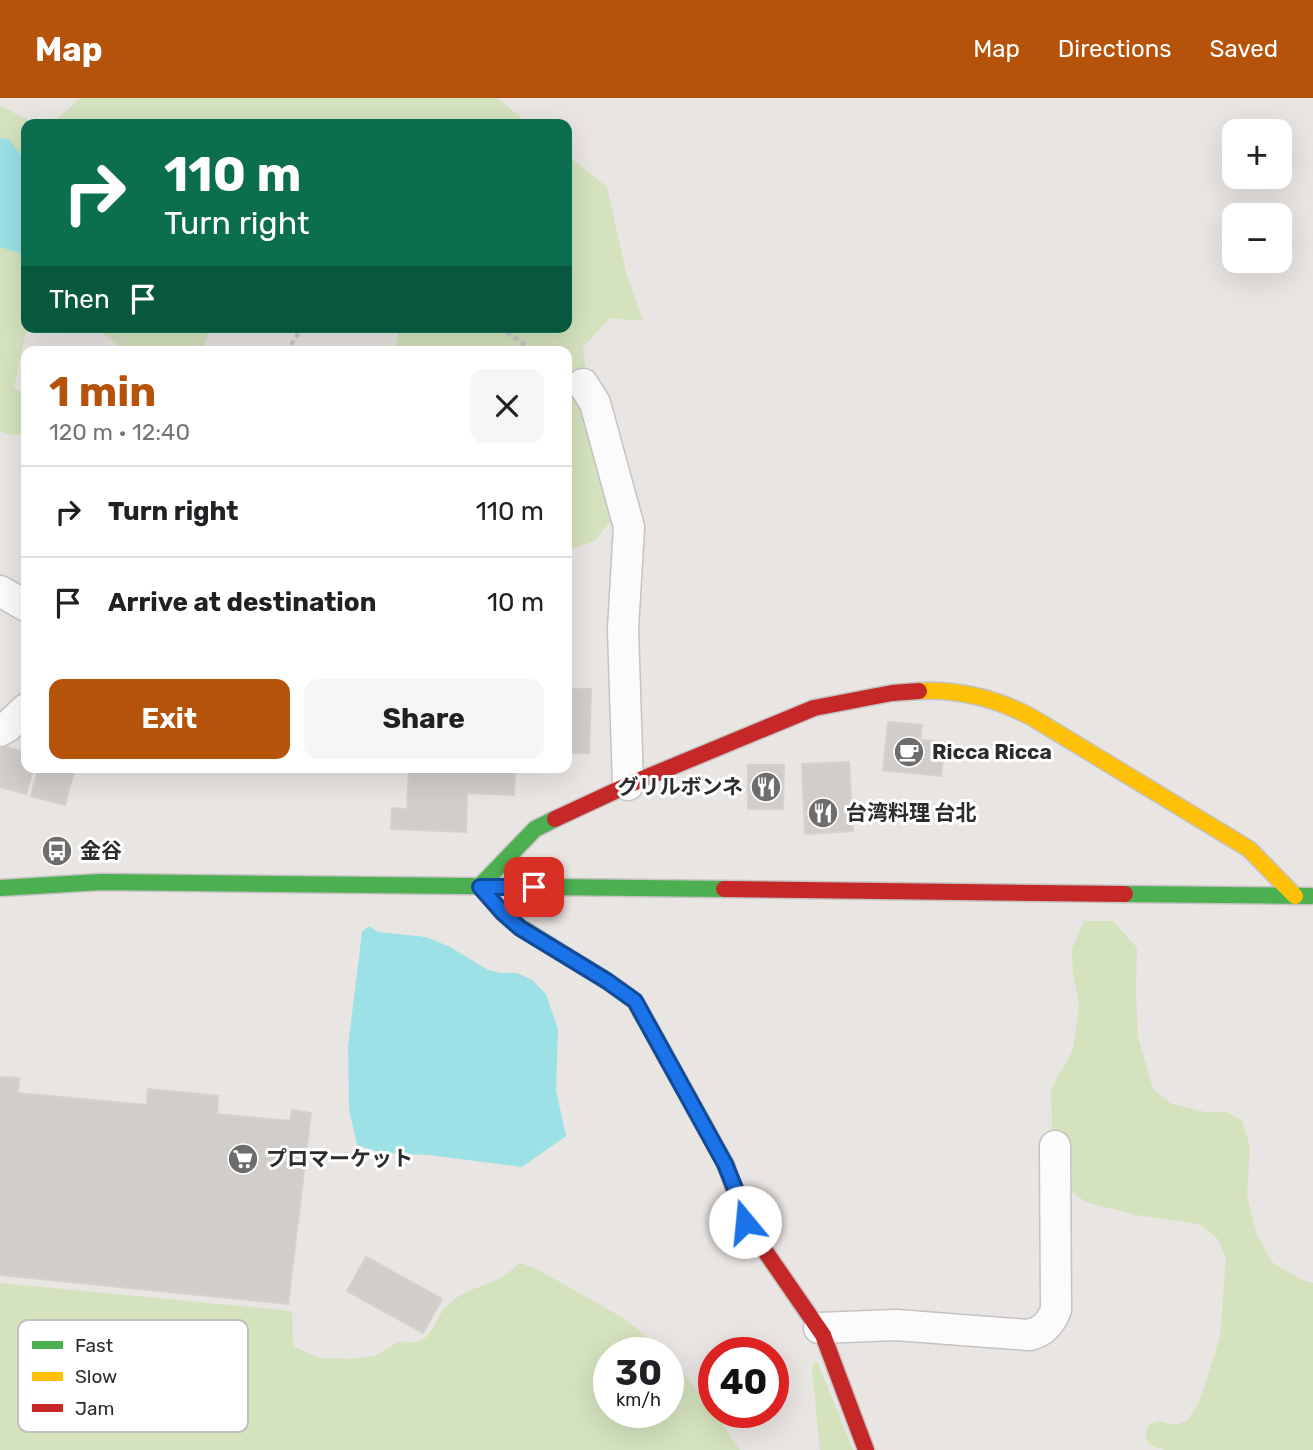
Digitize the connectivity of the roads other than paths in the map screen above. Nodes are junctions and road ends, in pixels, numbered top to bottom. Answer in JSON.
{"nodes":[{"id":1,"x":583,"y":384,"type":"dead end"},
{"id":2,"x":0,"y":591,"type":"edge"},
{"id":3,"x":21,"y":603,"type":"edge"},
{"id":4,"x":21,"y":713,"type":"edge"},
{"id":5,"x":0,"y":731,"type":"edge"},
{"id":6,"x":628,"y":785,"type":"junction"},
{"id":7,"x":480,"y":887,"type":"junction"},
{"id":8,"x":0,"y":888,"type":"edge"},
{"id":9,"x":1295,"y":895,"type":"junction"},
{"id":10,"x":1313,"y":896,"type":"edge"},
{"id":11,"x":1055,"y":1146,"type":"dead end"},
{"id":12,"x":819,"y":1328,"type":"junction"},
{"id":13,"x":866,"y":1450,"type":"edge"}],
"edges":[{"from":1,"to":6,"type":"street"},
{"from":2,"to":3,"type":"street"},
{"from":4,"to":5,"type":"street"},
{"from":6,"to":7,"type":"street"},
{"from":6,"to":9,"type":"street"},
{"from":7,"to":8,"type":"street"},
{"from":7,"to":9,"type":"street"},
{"from":7,"to":12,"type":"street"},
{"from":9,"to":10,"type":"street"},
{"from":11,"to":12,"type":"street"},
{"from":12,"to":13,"type":"street"}]}
